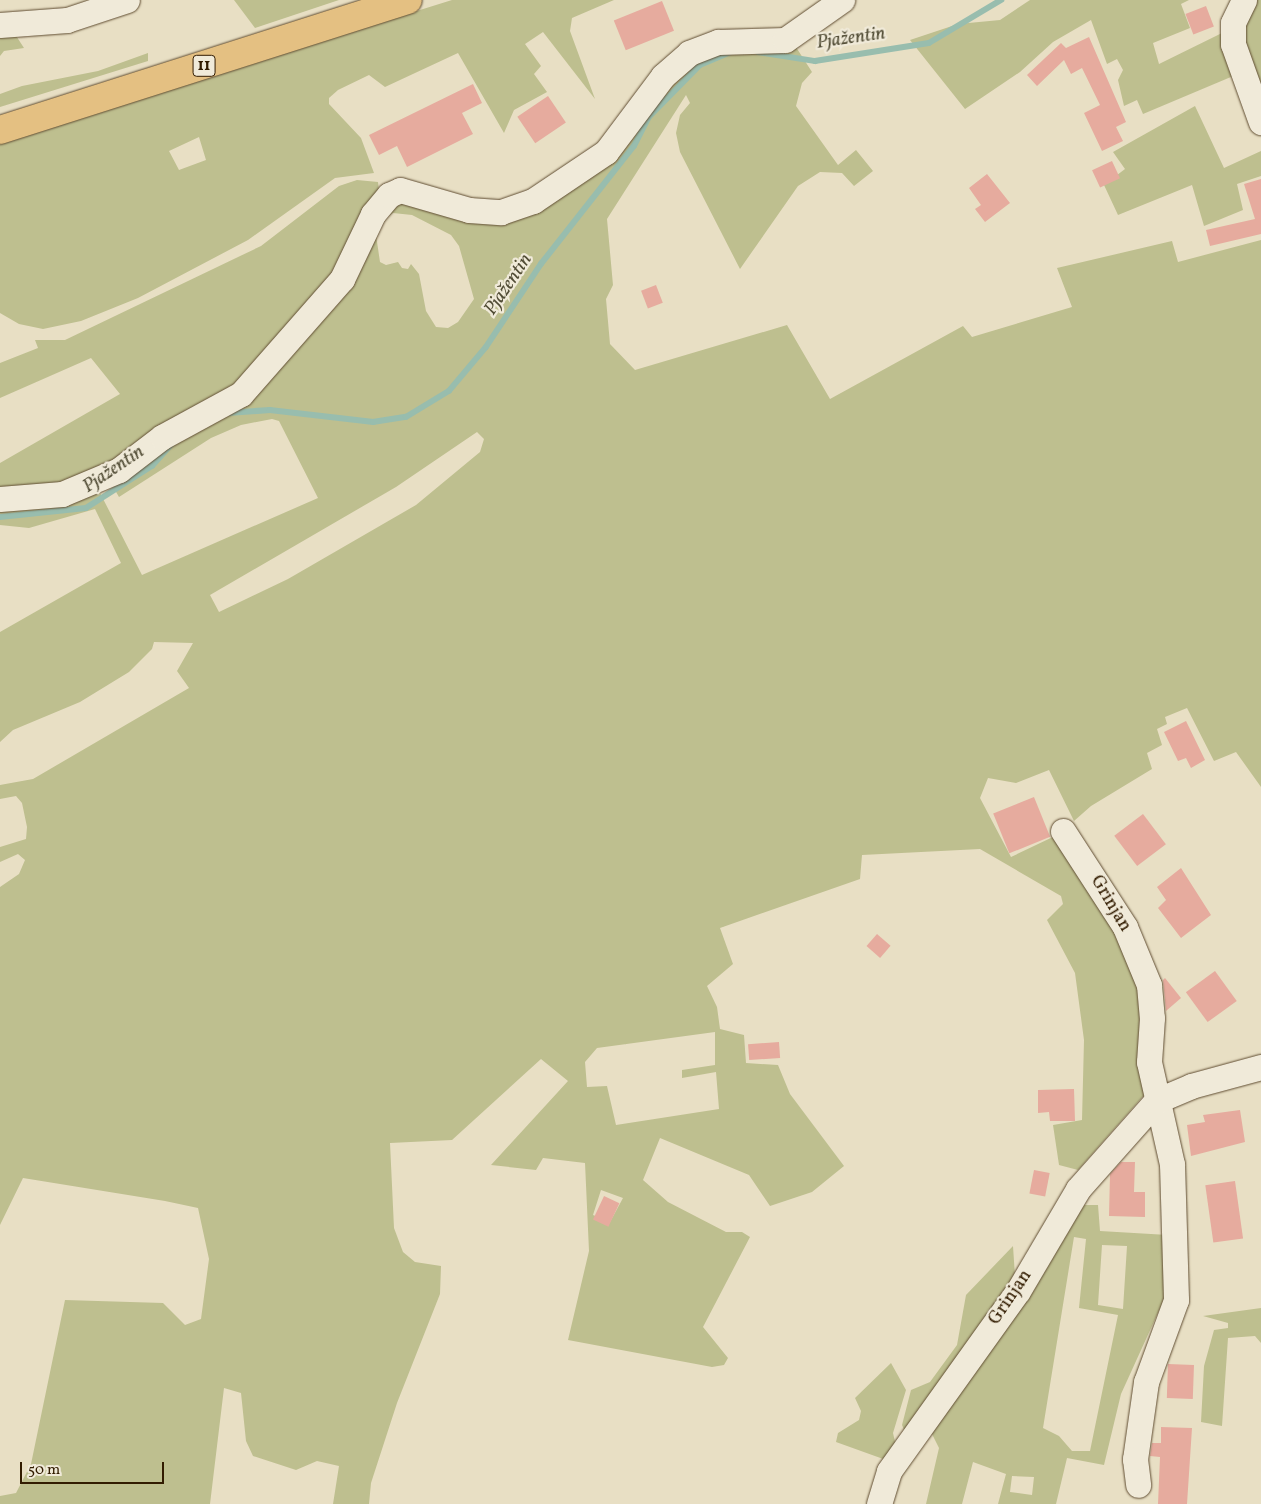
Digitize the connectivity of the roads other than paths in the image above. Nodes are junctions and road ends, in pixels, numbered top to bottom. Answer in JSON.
{"nodes":[{"id":1,"x":127,"y":0,"type":"edge"},
{"id":2,"x":408,"y":0,"type":"edge"},
{"id":3,"x":842,"y":0,"type":"edge"},
{"id":4,"x":1244,"y":0,"type":"edge"},
{"id":5,"x":370,"y":6,"type":"edge"},
{"id":6,"x":0,"y":25,"type":"edge"},
{"id":7,"x":1261,"y":122,"type":"edge"},
{"id":8,"x":0,"y":130,"type":"edge"},
{"id":9,"x":0,"y":499,"type":"edge"},
{"id":10,"x":1063,"y":830,"type":"dead end"},
{"id":11,"x":1261,"y":1067,"type":"edge"},
{"id":12,"x":1156,"y":1101,"type":"junction"},
{"id":13,"x":1138,"y":1485,"type":"dead end"},
{"id":14,"x":879,"y":1504,"type":"edge"}],
"edges":[{"from":1,"to":6,"type":"street"},
{"from":2,"to":5,"type":"main road","number":"11"},
{"from":3,"to":9,"type":"street"},
{"from":4,"to":7,"type":"street"},
{"from":5,"to":8,"type":"main road","number":"11"},
{"from":10,"to":12,"type":"street","name":"Grinjan"},
{"from":11,"to":12,"type":"street","name":"Grinjan"},
{"from":12,"to":13,"type":"street","name":"Grinjan"},
{"from":12,"to":14,"type":"street","name":"Grinjan"}]}
